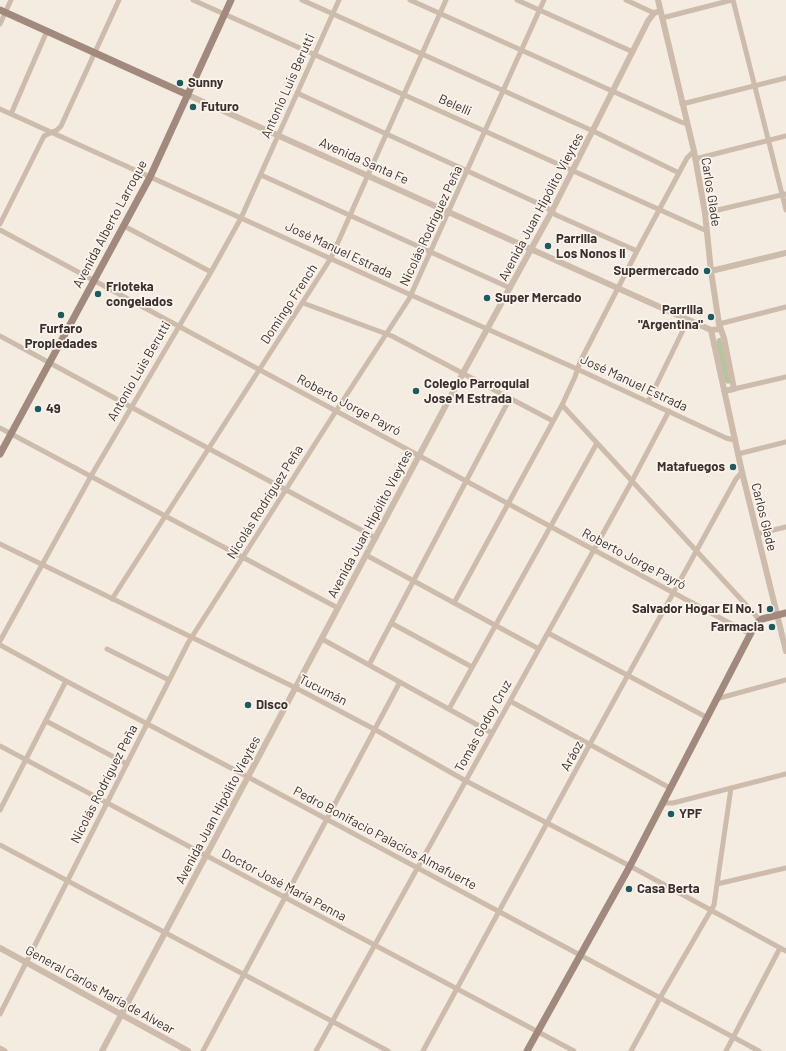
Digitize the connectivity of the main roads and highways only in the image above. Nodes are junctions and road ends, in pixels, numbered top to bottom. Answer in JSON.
{"nodes":[{"id":1,"x":231,"y":0,"type":"edge"},
{"id":2,"x":3,"y":11,"type":"edge"},
{"id":3,"x":188,"y":95,"type":"junction"},
{"id":4,"x":0,"y":454,"type":"edge"},
{"id":5,"x":786,"y":613,"type":"edge"},
{"id":6,"x":527,"y":1051,"type":"edge"}],
"edges":[{"from":1,"to":3,"type":"main road","name":"Avenida Alberto Larroque"},
{"from":2,"to":3,"type":"main road","name":"Avenida Santa Fe"},
{"from":3,"to":4,"type":"main road","name":"Avenida Alberto Larroque"},
{"from":5,"to":6,"type":"main road"}]}
